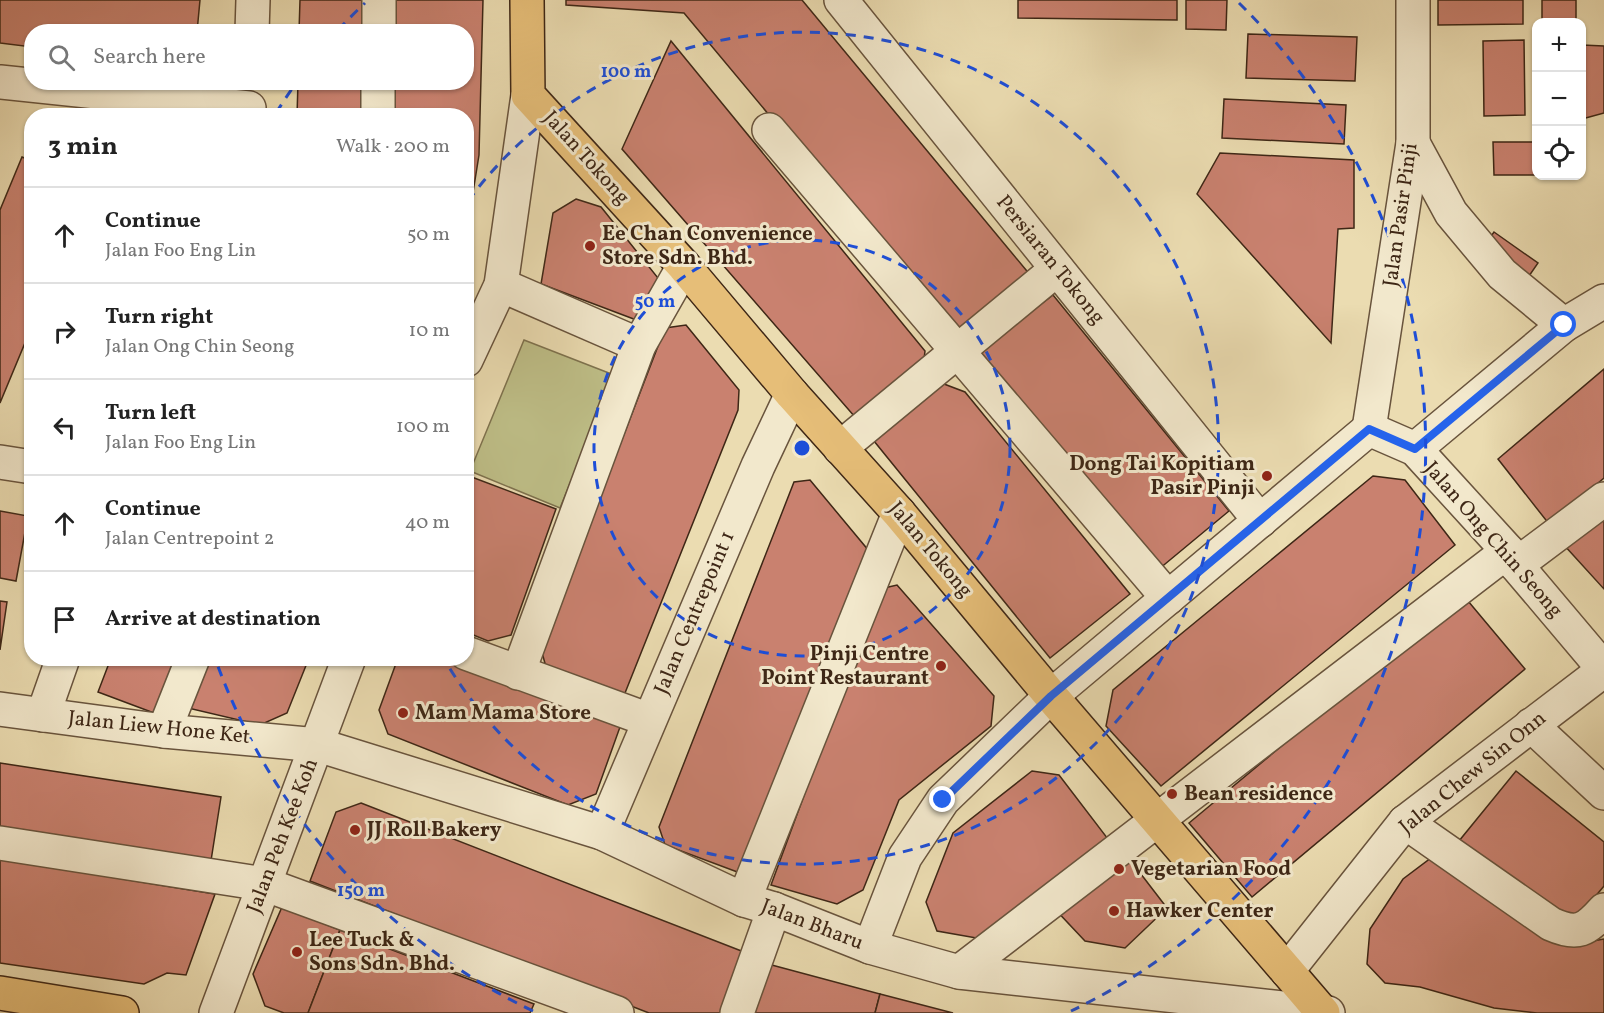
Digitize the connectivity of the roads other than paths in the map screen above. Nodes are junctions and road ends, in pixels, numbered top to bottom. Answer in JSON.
{"nodes":[{"id":1,"x":253,"y":0,"type":"edge"},
{"id":2,"x":380,"y":0,"type":"edge"},
{"id":3,"x":527,"y":0,"type":"edge"},
{"id":4,"x":841,"y":0,"type":"edge"},
{"id":5,"x":1413,"y":0,"type":"edge"},
{"id":6,"x":252,"y":24,"type":"edge"},
{"id":7,"x":379,"y":24,"type":"edge"},
{"id":8,"x":0,"y":82,"type":"edge"},
{"id":9,"x":24,"y":84,"type":"edge"},
{"id":10,"x":100,"y":90,"type":"edge"},
{"id":11,"x":378,"y":90,"type":"edge"},
{"id":12,"x":528,"y":94,"type":"junction"},
{"id":13,"x":249,"y":102,"type":"edge"},
{"id":14,"x":378,"y":108,"type":"edge"},
{"id":15,"x":769,"y":130,"type":"dead end"},
{"id":16,"x":1413,"y":143,"type":"junction"},
{"id":17,"x":684,"y":266,"type":"junction"},
{"id":18,"x":1057,"y":269,"type":"junction"},
{"id":19,"x":501,"y":285,"type":"junction"},
{"id":20,"x":1604,"y":301,"type":"edge"},
{"id":21,"x":1564,"y":325,"type":"junction"},
{"id":22,"x":474,"y":343,"type":"edge"},
{"id":23,"x":639,"y":345,"type":"junction"},
{"id":24,"x":957,"y":351,"type":"junction"},
{"id":25,"x":792,"y":394,"type":"junction"},
{"id":26,"x":1369,"y":429,"type":"junction"},
{"id":27,"x":840,"y":448,"type":"junction"},
{"id":28,"x":1415,"y":449,"type":"junction"},
{"id":29,"x":0,"y":462,"type":"edge"},
{"id":30,"x":24,"y":466,"type":"edge"},
{"id":31,"x":1604,"y":499,"type":"edge"},
{"id":32,"x":899,"y":513,"type":"junction"},
{"id":33,"x":1260,"y":521,"type":"junction"},
{"id":34,"x":1512,"y":558,"type":"junction"},
{"id":35,"x":1168,"y":598,"type":"junction"},
{"id":36,"x":474,"y":656,"type":"edge"},
{"id":37,"x":60,"y":666,"type":"edge"},
{"id":38,"x":190,"y":666,"type":"edge"},
{"id":39,"x":346,"y":666,"type":"edge"},
{"id":40,"x":1604,"y":670,"type":"edge"},
{"id":41,"x":518,"y":673,"type":"junction"},
{"id":42,"x":1051,"y":696,"type":"junction"},
{"id":43,"x":0,"y":709,"type":"edge"},
{"id":44,"x":43,"y":715,"type":"junction"},
{"id":45,"x":649,"y":720,"type":"junction"},
{"id":46,"x":1530,"y":725,"type":"junction"},
{"id":47,"x":164,"y":731,"type":"junction"},
{"id":48,"x":318,"y":745,"type":"junction"},
{"id":49,"x":1604,"y":793,"type":"edge"},
{"id":50,"x":1157,"y":818,"type":"junction"},
{"id":51,"x":1405,"y":822,"type":"junction"},
{"id":52,"x":602,"y":833,"type":"junction"},
{"id":53,"x":0,"y":843,"type":"edge"},
{"id":54,"x":264,"y":885,"type":"junction"},
{"id":55,"x":759,"y":904,"type":"junction"},
{"id":56,"x":1604,"y":910,"type":"edge"},
{"id":57,"x":870,"y":948,"type":"junction"},
{"id":58,"x":1287,"y":971,"type":"junction"},
{"id":59,"x":959,"y":972,"type":"junction"},
{"id":60,"x":0,"y":993,"type":"edge"},
{"id":61,"x":1107,"y":1001,"type":"edge"},
{"id":62,"x":122,"y":1013,"type":"edge"},
{"id":63,"x":216,"y":1013,"type":"edge"},
{"id":64,"x":617,"y":1013,"type":"edge"},
{"id":65,"x":737,"y":1013,"type":"edge"},
{"id":66,"x":1324,"y":1013,"type":"edge"}],
"edges":[{"from":1,"to":6,"type":"street"},
{"from":2,"to":7,"type":"street"},
{"from":3,"to":12,"type":"main road"},
{"from":4,"to":18,"type":"street","name":"Persiaran Tokong"},
{"from":5,"to":16,"type":"street","name":"Jalan Pasir Pinji"},
{"from":8,"to":9,"type":"street"},
{"from":10,"to":13,"type":"street"},
{"from":11,"to":14,"type":"street"},
{"from":12,"to":17,"type":"main road","name":"Jalan Tokong"},
{"from":12,"to":19,"type":"street"},
{"from":15,"to":24,"type":"street"},
{"from":16,"to":21,"type":"street"},
{"from":16,"to":26,"type":"street","name":"Jalan Pasir Pinji"},
{"from":17,"to":23,"type":"street"},
{"from":17,"to":25,"type":"main road","name":"Jalan Tokong"},
{"from":18,"to":24,"type":"street"},
{"from":18,"to":33,"type":"street","name":"Persiaran Tokong"},
{"from":19,"to":22,"type":"street"},
{"from":19,"to":23,"type":"street"},
{"from":20,"to":21,"type":"street"},
{"from":21,"to":28,"type":"street"},
{"from":23,"to":41,"type":"street"},
{"from":24,"to":27,"type":"street"},
{"from":24,"to":35,"type":"street"},
{"from":25,"to":27,"type":"main road","name":"Jalan Tokong"},
{"from":25,"to":45,"type":"street","name":"Jalan Centrepoint 1"},
{"from":26,"to":28,"type":"street","name":"Jalan Ong Chin Seong"},
{"from":26,"to":33,"type":"street"},
{"from":27,"to":32,"type":"main road","name":"Jalan Tokong"},
{"from":28,"to":34,"type":"street","name":"Jalan Ong Chin Seong"},
{"from":29,"to":30,"type":"street"},
{"from":31,"to":34,"type":"street"},
{"from":32,"to":42,"type":"main road","name":"Jalan Tokong"},
{"from":32,"to":55,"type":"street"},
{"from":33,"to":35,"type":"street"},
{"from":34,"to":40,"type":"street","name":"Jalan Ong Chin Seong"},
{"from":34,"to":50,"type":"street"},
{"from":35,"to":42,"type":"street"},
{"from":36,"to":41,"type":"street"},
{"from":37,"to":44,"type":"street"},
{"from":38,"to":47,"type":"street"},
{"from":39,"to":48,"type":"street","name":"Jalan Peh Kee Koh"},
{"from":40,"to":46,"type":"street","name":"Jalan Chew Sin Onn"},
{"from":41,"to":45,"type":"street"},
{"from":42,"to":50,"type":"main road","name":"Jalan Tokong"},
{"from":42,"to":57,"type":"street"},
{"from":43,"to":44,"type":"street","name":"Jalan Liew Hone Ket"},
{"from":44,"to":47,"type":"street","name":"Jalan Liew Hone Ket"},
{"from":45,"to":52,"type":"street","name":"Jalan Centrepoint 1"},
{"from":46,"to":49,"type":"street"},
{"from":46,"to":51,"type":"street","name":"Jalan Chew Sin Onn"},
{"from":47,"to":48,"type":"street","name":"Jalan Liew Hone Ket"},
{"from":48,"to":52,"type":"street","name":"Jalan Bharu"},
{"from":48,"to":54,"type":"street","name":"Jalan Peh Kee Koh"},
{"from":50,"to":58,"type":"main road","name":"Jalan Tokong"},
{"from":50,"to":59,"type":"street"},
{"from":51,"to":56,"type":"street"},
{"from":51,"to":58,"type":"street","name":"Jalan Chew Sin Onn"},
{"from":52,"to":55,"type":"street","name":"Jalan Bharu"},
{"from":53,"to":54,"type":"street"},
{"from":54,"to":63,"type":"street","name":"Jalan Peh Kee Koh"},
{"from":54,"to":64,"type":"street"},
{"from":55,"to":57,"type":"street","name":"Jalan Bharu"},
{"from":55,"to":65,"type":"street"},
{"from":57,"to":59,"type":"street","name":"Jalan Bharu"},
{"from":58,"to":66,"type":"main road","name":"Jalan Tokong"},
{"from":59,"to":61,"type":"street","name":"Jalan Bharu"},
{"from":60,"to":62,"type":"main road"},
{"from":61,"to":66,"type":"street","name":"Jalan Bharu"}]}
